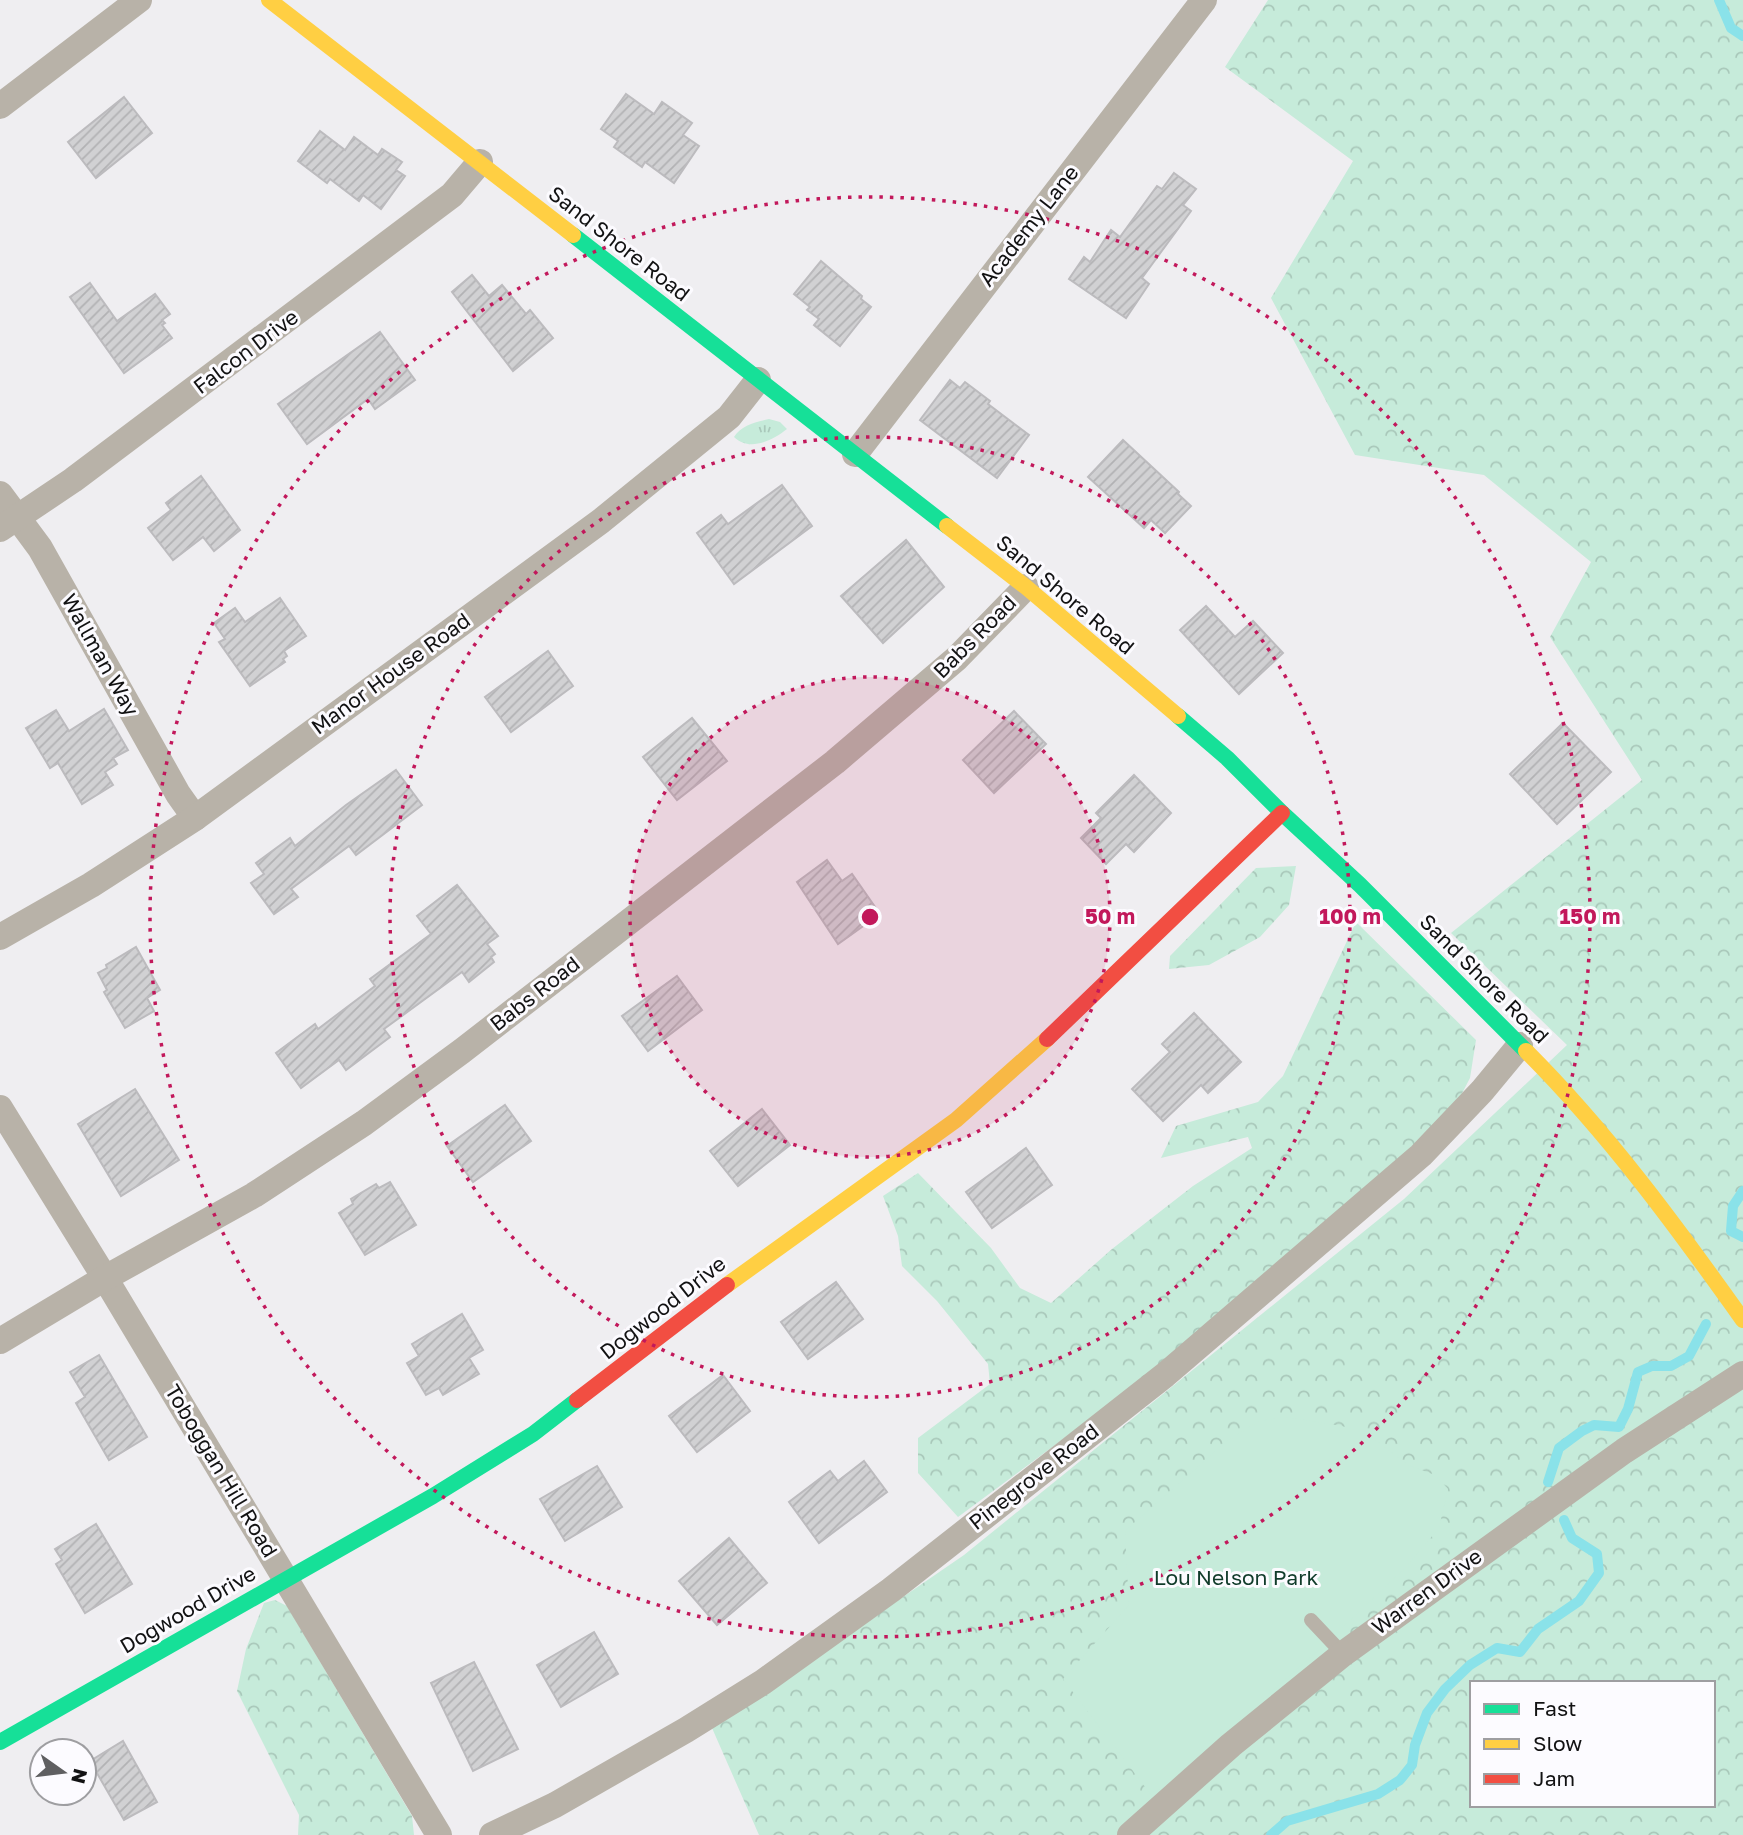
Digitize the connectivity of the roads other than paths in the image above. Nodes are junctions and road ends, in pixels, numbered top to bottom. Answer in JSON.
{"nodes":[{"id":1,"x":139,"y":0,"type":"edge"},
{"id":2,"x":269,"y":0,"type":"edge"},
{"id":3,"x":1203,"y":0,"type":"edge"},
{"id":4,"x":0,"y":106,"type":"edge"},
{"id":5,"x":480,"y":162,"type":"junction"},
{"id":6,"x":758,"y":380,"type":"junction"},
{"id":7,"x":855,"y":454,"type":"junction"},
{"id":8,"x":0,"y":495,"type":"edge"},
{"id":9,"x":9,"y":523,"type":"edge"},
{"id":10,"x":1026,"y":587,"type":"junction"},
{"id":11,"x":1282,"y":813,"type":"junction"},
{"id":12,"x":195,"y":818,"type":"junction"},
{"id":13,"x":0,"y":937,"type":"edge"},
{"id":14,"x":1520,"y":1045,"type":"junction"},
{"id":15,"x":0,"y":1108,"type":"edge"},
{"id":16,"x":105,"y":1278,"type":"junction"},
{"id":17,"x":1743,"y":1320,"type":"edge"},
{"id":18,"x":0,"y":1341,"type":"edge"},
{"id":19,"x":1743,"y":1374,"type":"edge"},
{"id":20,"x":286,"y":1578,"type":"junction"},
{"id":21,"x":1311,"y":1620,"type":"dead end"},
{"id":22,"x":1343,"y":1654,"type":"junction"},
{"id":23,"x":0,"y":1742,"type":"edge"},
{"id":24,"x":439,"y":1835,"type":"edge"},
{"id":25,"x":492,"y":1835,"type":"edge"},
{"id":26,"x":1130,"y":1835,"type":"edge"}],
"edges":[{"from":1,"to":4,"type":"street"},
{"from":2,"to":5,"type":"street","name":"Sand Shore Road"},
{"from":3,"to":7,"type":"street","name":"Academy Lane"},
{"from":5,"to":6,"type":"street","name":"Sand Shore Road"},
{"from":5,"to":9,"type":"street","name":"Falcon Drive"},
{"from":6,"to":7,"type":"street","name":"Sand Shore Road"},
{"from":6,"to":12,"type":"street","name":"Manor House Road"},
{"from":7,"to":10,"type":"street","name":"Sand Shore Road"},
{"from":8,"to":9,"type":"street","name":"Wallman Way"},
{"from":9,"to":12,"type":"street","name":"Wallman Way"},
{"from":10,"to":11,"type":"street","name":"Sand Shore Road"},
{"from":10,"to":16,"type":"street","name":"Babs Road"},
{"from":11,"to":14,"type":"street","name":"Sand Shore Road"},
{"from":11,"to":20,"type":"street","name":"Dogwood Drive"},
{"from":12,"to":13,"type":"street","name":"Manor House Road"},
{"from":14,"to":17,"type":"street","name":"Sand Shore Road"},
{"from":14,"to":25,"type":"street","name":"Pinegrove Road"},
{"from":15,"to":16,"type":"street","name":"Toboggan Hill Road"},
{"from":16,"to":18,"type":"street","name":"Babs Road"},
{"from":16,"to":20,"type":"street","name":"Toboggan Hill Road"},
{"from":19,"to":22,"type":"street","name":"Warren Drive"},
{"from":20,"to":23,"type":"street","name":"Dogwood Drive"},
{"from":20,"to":24,"type":"street","name":"Toboggan Hill Road"},
{"from":21,"to":22,"type":"lane"},
{"from":22,"to":26,"type":"street","name":"Warren Drive"}]}
